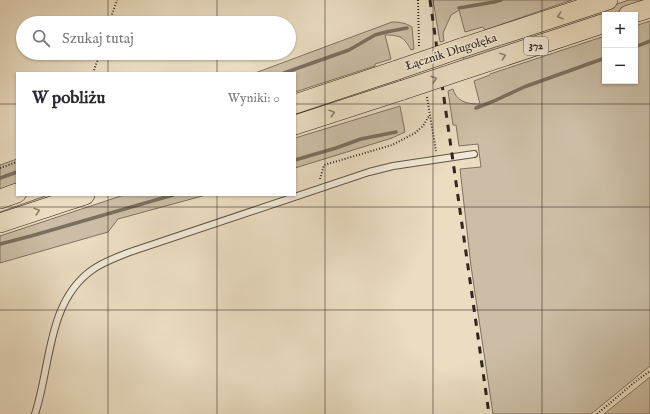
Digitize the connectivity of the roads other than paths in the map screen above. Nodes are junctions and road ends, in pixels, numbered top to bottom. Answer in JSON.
{"nodes":[{"id":1,"x":608,"y":0,"type":"edge"},
{"id":2,"x":650,"y":8,"type":"edge"},
{"id":3,"x":637,"y":12,"type":"edge"},
{"id":4,"x":602,"y":24,"type":"edge"},
{"id":5,"x":296,"y":104,"type":"edge"},
{"id":6,"x":296,"y":125,"type":"edge"},
{"id":7,"x":474,"y":154,"type":"dead end"},
{"id":8,"x":16,"y":193,"type":"edge"},
{"id":9,"x":81,"y":196,"type":"edge"},
{"id":10,"x":0,"y":199,"type":"edge"},
{"id":11,"x":0,"y":223,"type":"edge"},
{"id":12,"x":35,"y":414,"type":"edge"}],
"edges":[{"from":1,"to":5,"type":"main road","name":"Łącznik Długołęka","number":"372","one_way":true,"bridge":true},
{"from":2,"to":3,"type":"main road"},
{"from":6,"to":4,"type":"main road","name":"Łącznik Długołęka","number":"372","one_way":true,"bridge":true},
{"from":7,"to":12,"type":"lane"},
{"from":8,"to":10,"type":"main road"},
{"from":11,"to":9,"type":"main road","one_way":true}]}
